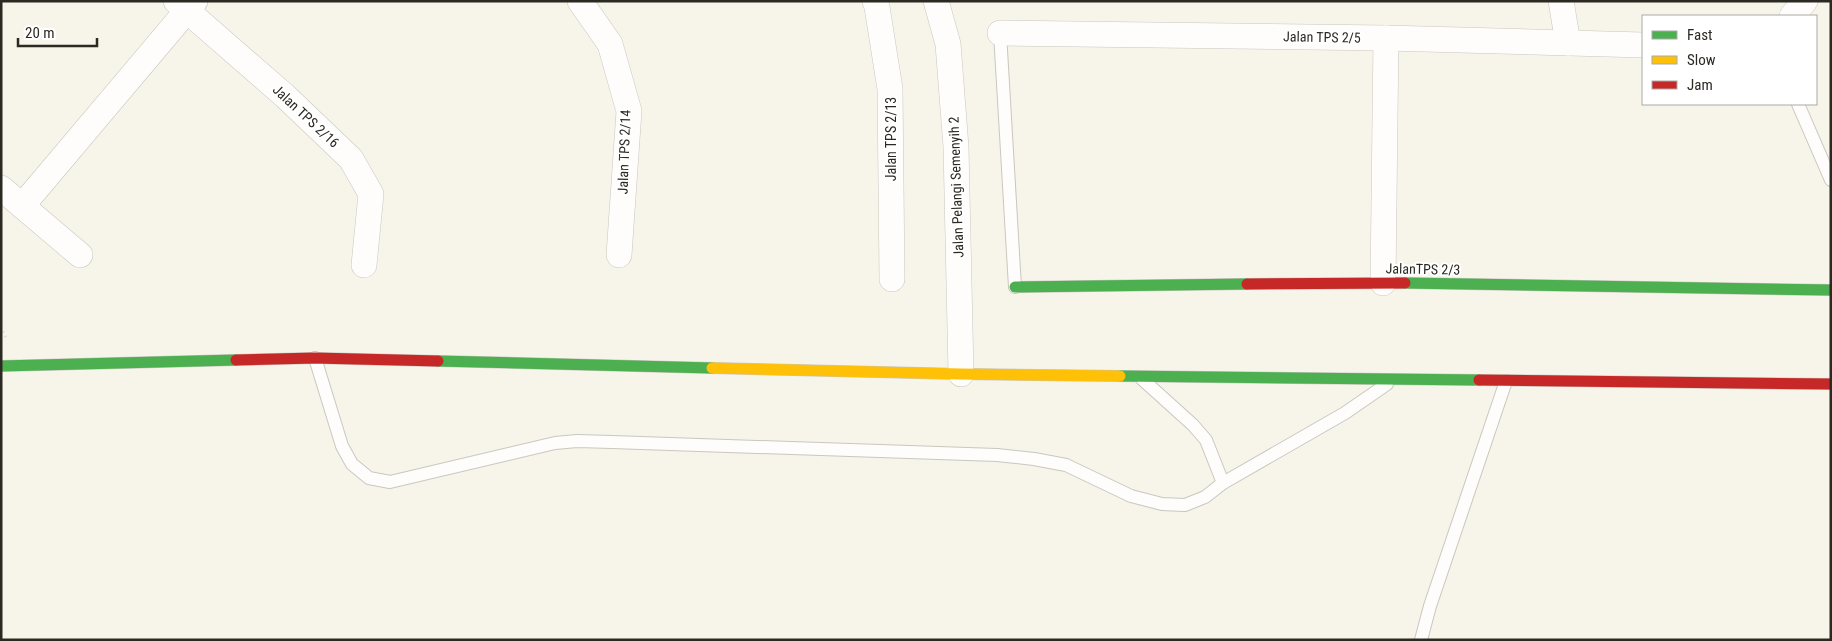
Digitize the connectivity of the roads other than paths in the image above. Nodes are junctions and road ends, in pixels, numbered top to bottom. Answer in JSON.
{"nodes":[{"id":1,"x":580,"y":1,"type":"edge"},
{"id":2,"x":875,"y":1,"type":"edge"},
{"id":3,"x":936,"y":1,"type":"edge"},
{"id":4,"x":1561,"y":1,"type":"edge"},
{"id":5,"x":1804,"y":1,"type":"edge"},
{"id":6,"x":186,"y":4,"type":"edge"},
{"id":7,"x":1793,"y":15,"type":"edge"},
{"id":8,"x":1000,"y":32,"type":"joint"},
{"id":9,"x":1386,"y":38,"type":"junction"},
{"id":10,"x":1568,"y":43,"type":"junction"},
{"id":11,"x":1642,"y":45,"type":"edge"},
{"id":12,"x":1798,"y":105,"type":"edge"},
{"id":13,"x":1831,"y":180,"type":"edge"},
{"id":14,"x":1,"y":188,"type":"edge"},
{"id":15,"x":22,"y":206,"type":"junction"},
{"id":16,"x":80,"y":255,"type":"dead end"},
{"id":17,"x":619,"y":255,"type":"dead end"},
{"id":18,"x":364,"y":265,"type":"dead end"},
{"id":19,"x":892,"y":279,"type":"dead end"},
{"id":20,"x":1383,"y":283,"type":"junction"},
{"id":21,"x":1015,"y":287,"type":"joint"},
{"id":22,"x":1831,"y":290,"type":"edge"},
{"id":23,"x":315,"y":358,"type":"junction"},
{"id":24,"x":1,"y":366,"type":"edge"},
{"id":25,"x":961,"y":374,"type":"junction"},
{"id":26,"x":1139,"y":376,"type":"junction"},
{"id":27,"x":1394,"y":380,"type":"junction"},
{"id":28,"x":1506,"y":381,"type":"junction"},
{"id":29,"x":1831,"y":384,"type":"edge"},
{"id":30,"x":1223,"y":483,"type":"junction"},
{"id":31,"x":1421,"y":640,"type":"edge"}],
"edges":[{"from":1,"to":17,"type":"street","name":"Jalan TPS 2/14"},
{"from":2,"to":19,"type":"street","name":"Jalan TPS 2/13"},
{"from":3,"to":25,"type":"street","name":"Jalan Pelangi Semenyih 2"},
{"from":4,"to":10,"type":"street"},
{"from":5,"to":7,"type":"street"},
{"from":6,"to":15,"type":"street"},
{"from":6,"to":18,"type":"street","name":"Jalan TPS 2/16"},
{"from":8,"to":9,"type":"street","name":"Jalan TPS 2/5"},
{"from":8,"to":21,"type":"lane"},
{"from":9,"to":10,"type":"street","name":"Jalan TPS 2/5"},
{"from":9,"to":20,"type":"street"},
{"from":10,"to":11,"type":"street","name":"Jalan TPS 2/5"},
{"from":12,"to":13,"type":"lane"},
{"from":14,"to":15,"type":"street"},
{"from":15,"to":16,"type":"street"},
{"from":20,"to":21,"type":"street","name":"JalanTPS 2/3"},
{"from":20,"to":22,"type":"street","name":"JalanTPS 2/3"},
{"from":23,"to":24,"type":"street"},
{"from":23,"to":25,"type":"street"},
{"from":23,"to":30,"type":"lane"},
{"from":25,"to":26,"type":"street"},
{"from":26,"to":27,"type":"street"},
{"from":26,"to":30,"type":"lane"},
{"from":27,"to":28,"type":"street"},
{"from":27,"to":30,"type":"lane"},
{"from":28,"to":29,"type":"street"},
{"from":28,"to":31,"type":"lane"}]}
